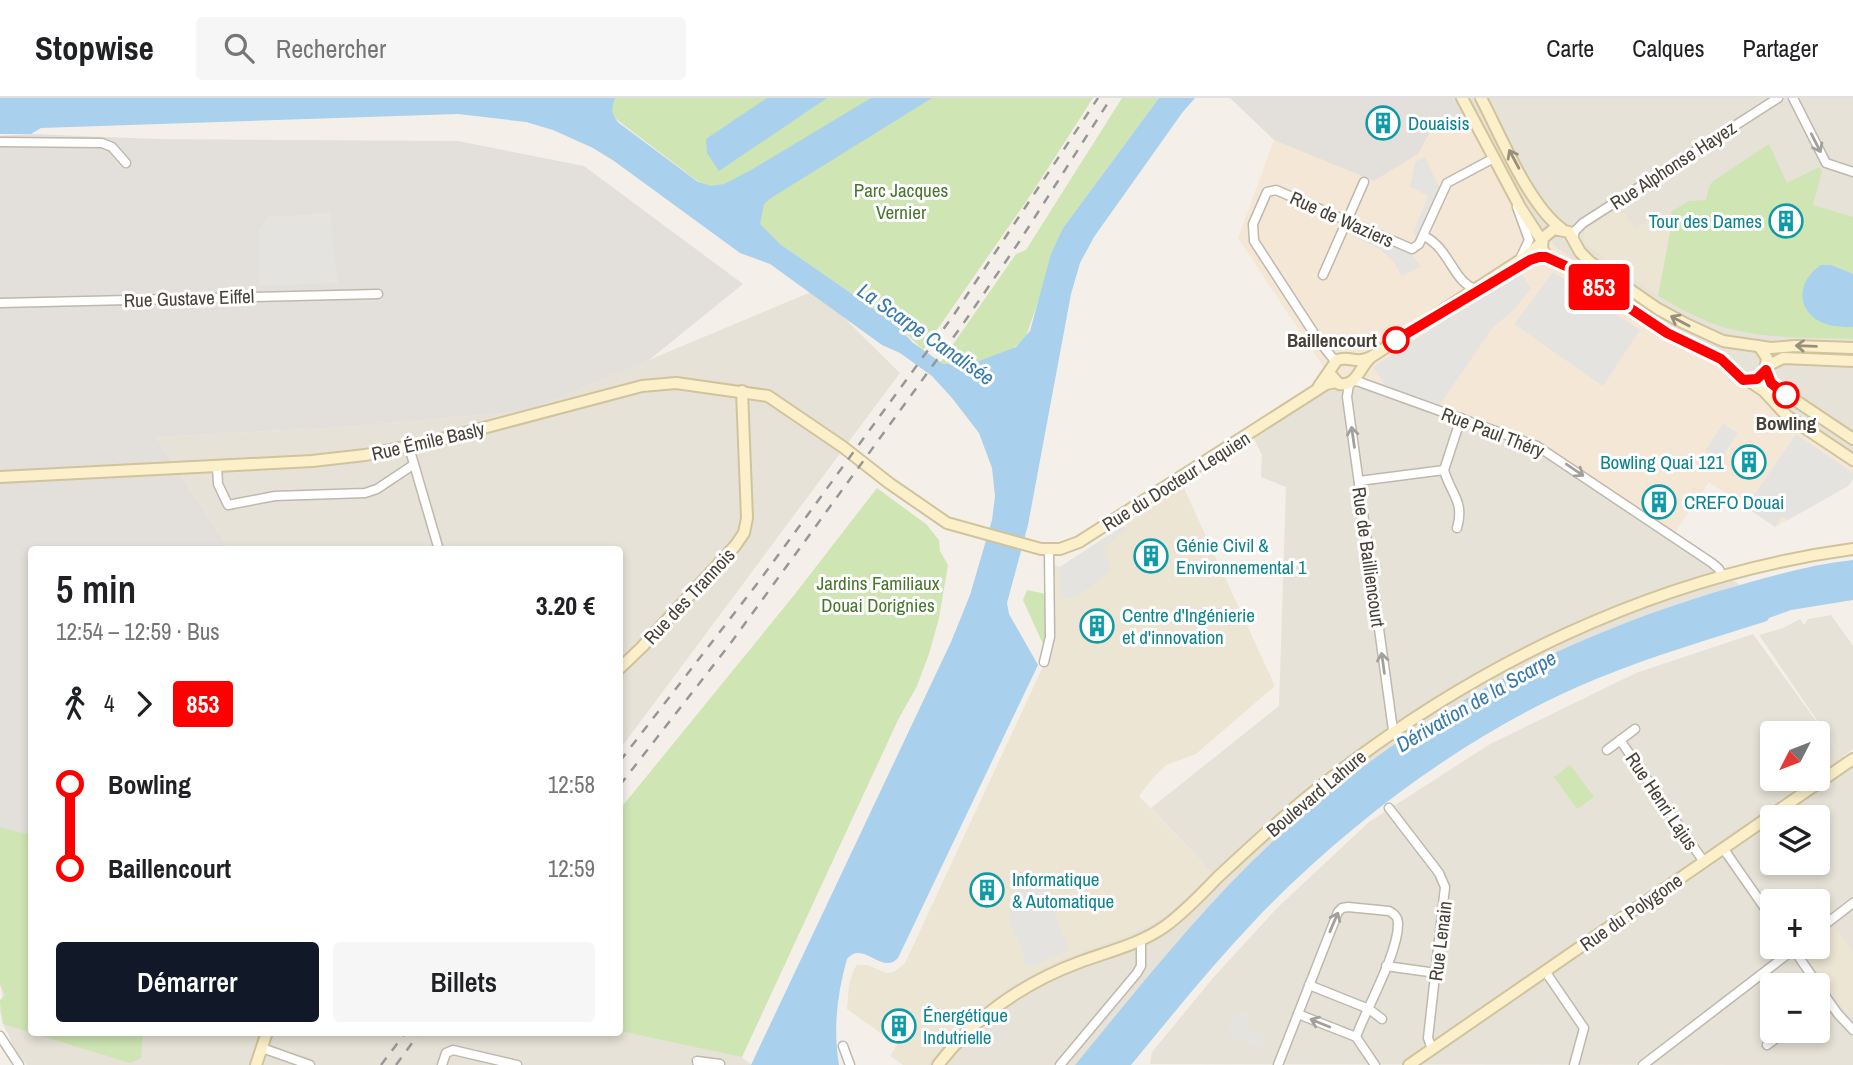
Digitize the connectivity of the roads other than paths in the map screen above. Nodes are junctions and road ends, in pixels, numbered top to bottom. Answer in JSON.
{"nodes":[{"id":1,"x":1462,"y":98,"type":"edge"},
{"id":2,"x":1481,"y":98,"type":"edge"},
{"id":3,"x":1778,"y":98,"type":"edge"},
{"id":4,"x":1793,"y":98,"type":"edge"},
{"id":5,"x":0,"y":142,"type":"edge"},
{"id":6,"x":1494,"y":158,"type":"junction"},
{"id":7,"x":127,"y":163,"type":"dead end"},
{"id":8,"x":1853,"y":172,"type":"edge"},
{"id":9,"x":1364,"y":182,"type":"dead end"},
{"id":10,"x":1516,"y":200,"type":"junction"},
{"id":11,"x":1346,"y":221,"type":"junction"},
{"id":12,"x":1562,"y":229,"type":"junction"},
{"id":13,"x":1424,"y":236,"type":"junction"},
{"id":14,"x":1574,"y":241,"type":"junction"},
{"id":15,"x":1542,"y":242,"type":"junction"},
{"id":16,"x":1546,"y":257,"type":"junction"},
{"id":17,"x":1520,"y":260,"type":"junction"},
{"id":18,"x":1557,"y":262,"type":"junction"},
{"id":19,"x":1323,"y":275,"type":"dead end"},
{"id":20,"x":1475,"y":289,"type":"junction"},
{"id":21,"x":378,"y":295,"type":"dead end"},
{"id":22,"x":0,"y":303,"type":"edge"},
{"id":23,"x":1429,"y":319,"type":"junction"},
{"id":24,"x":1744,"y":344,"type":"junction"},
{"id":25,"x":1759,"y":346,"type":"junction"},
{"id":26,"x":1853,"y":348,"type":"edge"},
{"id":27,"x":1853,"y":361,"type":"edge"},
{"id":28,"x":1732,"y":368,"type":"junction"},
{"id":29,"x":1767,"y":368,"type":"junction"},
{"id":30,"x":1334,"y":371,"type":"junction"},
{"id":31,"x":1353,"y":374,"type":"junction"},
{"id":32,"x":1749,"y":381,"type":"junction"},
{"id":33,"x":742,"y":391,"type":"junction"},
{"id":34,"x":1461,"y":418,"type":"junction"},
{"id":35,"x":1837,"y":428,"type":"junction"},
{"id":36,"x":1853,"y":439,"type":"edge"},
{"id":37,"x":1827,"y":442,"type":"junction"},
{"id":38,"x":409,"y":447,"type":"junction"},
{"id":39,"x":1853,"y":460,"type":"edge"},
{"id":40,"x":413,"y":465,"type":"junction"},
{"id":41,"x":217,"y":466,"type":"junction"},
{"id":42,"x":1444,"y":470,"type":"junction"},
{"id":43,"x":0,"y":477,"type":"edge"},
{"id":44,"x":1359,"y":481,"type":"junction"},
{"id":45,"x":1457,"y":528,"type":"dead end"},
{"id":46,"x":982,"y":533,"type":"joint"},
{"id":47,"x":438,"y":546,"type":"edge"},
{"id":48,"x":1853,"y":549,"type":"edge"},
{"id":49,"x":1049,"y":550,"type":"junction"},
{"id":50,"x":1722,"y":576,"type":"junction"},
{"id":51,"x":1044,"y":662,"type":"dead end"},
{"id":52,"x":623,"y":665,"type":"edge"},
{"id":53,"x":1635,"y":729,"type":"dead end"},
{"id":54,"x":1393,"y":730,"type":"junction"},
{"id":55,"x":1620,"y":740,"type":"junction"},
{"id":56,"x":1607,"y":750,"type":"dead end"},
{"id":57,"x":1853,"y":759,"type":"edge"},
{"id":58,"x":1389,"y":807,"type":"dead end"},
{"id":59,"x":1723,"y":848,"type":"junction"},
{"id":60,"x":1704,"y":862,"type":"junction"},
{"id":61,"x":1760,"y":901,"type":"edge"},
{"id":62,"x":1853,"y":903,"type":"edge"},
{"id":63,"x":1830,"y":921,"type":"edge"},
{"id":64,"x":1141,"y":939,"type":"junction"},
{"id":65,"x":1780,"y":959,"type":"edge"},
{"id":66,"x":1386,"y":966,"type":"junction"},
{"id":67,"x":1545,"y":971,"type":"junction"},
{"id":68,"x":1436,"y":973,"type":"junction"},
{"id":69,"x":1309,"y":985,"type":"junction"},
{"id":70,"x":1830,"y":1003,"type":"edge"},
{"id":71,"x":1368,"y":1009,"type":"junction"},
{"id":72,"x":1298,"y":1014,"type":"junction"},
{"id":73,"x":1382,"y":1019,"type":"dead end"},
{"id":74,"x":1853,"y":1030,"type":"edge"},
{"id":75,"x":0,"y":1036,"type":"edge"},
{"id":76,"x":266,"y":1036,"type":"edge"},
{"id":77,"x":1356,"y":1037,"type":"junction"},
{"id":78,"x":1771,"y":1043,"type":"edge"},
{"id":79,"x":1768,"y":1045,"type":"dead end"},
{"id":80,"x":844,"y":1046,"type":"dead end"},
{"id":81,"x":262,"y":1048,"type":"junction"},
{"id":82,"x":1432,"y":1049,"type":"junction"},
{"id":83,"x":720,"y":1064,"type":"edge"},
{"id":84,"x":19,"y":1065,"type":"edge"},
{"id":85,"x":256,"y":1065,"type":"edge"},
{"id":86,"x":310,"y":1065,"type":"edge"},
{"id":87,"x":442,"y":1065,"type":"edge"},
{"id":88,"x":517,"y":1065,"type":"edge"},
{"id":89,"x":698,"y":1065,"type":"edge"},
{"id":90,"x":850,"y":1065,"type":"edge"},
{"id":91,"x":938,"y":1065,"type":"edge"},
{"id":92,"x":1060,"y":1065,"type":"edge"},
{"id":93,"x":1278,"y":1065,"type":"edge"},
{"id":94,"x":1375,"y":1065,"type":"edge"},
{"id":95,"x":1409,"y":1065,"type":"edge"},
{"id":96,"x":1574,"y":1065,"type":"edge"},
{"id":97,"x":1643,"y":1065,"type":"edge"}],
"edges":[{"from":1,"to":6,"type":"street"},
{"from":12,"to":2,"type":"street","one_way":true},
{"from":3,"to":14,"type":"street","name":"Rue Alphonse Hayez"},
{"from":4,"to":8,"type":"street","one_way":true},
{"from":5,"to":7,"type":"street"},
{"from":6,"to":10,"type":"street"},
{"from":6,"to":13,"type":"street"},
{"from":9,"to":11,"type":"street"},
{"from":10,"to":15,"type":"street"},
{"from":10,"to":17,"type":"street"},
{"from":11,"to":13,"type":"street","name":"Rue de Waziers"},
{"from":11,"to":19,"type":"street"},
{"from":11,"to":30,"type":"street","name":"Rue de Waziers"},
{"from":12,"to":14,"type":"street"},
{"from":12,"to":15,"type":"street"},
{"from":13,"to":20,"type":"street","name":"Rue de Waziers"},
{"from":14,"to":18,"type":"street"},
{"from":24,"to":14,"type":"street","one_way":true},
{"from":15,"to":16,"type":"street"},
{"from":15,"to":17,"type":"street"},
{"from":16,"to":18,"type":"street"},
{"from":16,"to":23,"type":"street"},
{"from":17,"to":20,"type":"street"},
{"from":18,"to":28,"type":"street"},
{"from":20,"to":23,"type":"street"},
{"from":21,"to":22,"type":"street","name":"Rue Gustave Eiffel"},
{"from":23,"to":31,"type":"street"},
{"from":24,"to":25,"type":"street"},
{"from":24,"to":28,"type":"street"},
{"from":26,"to":25,"type":"street","one_way":true},
{"from":25,"to":29,"type":"street"},
{"from":27,"to":29,"type":"street"},
{"from":28,"to":32,"type":"street"},
{"from":29,"to":32,"type":"street"},
{"from":29,"to":35,"type":"street"},
{"from":30,"to":31,"type":"street"},
{"from":30,"to":31,"type":"street"},
{"from":30,"to":49,"type":"street","name":"Rue du Docteur Lequien"},
{"from":31,"to":34,"type":"street","name":"Rue Paul Théry"},
{"from":44,"to":31,"type":"street","name":"Rue de Bailliencourt","one_way":true},
{"from":32,"to":37,"type":"street"},
{"from":33,"to":38,"type":"street","name":"Rue Émile Basly"},
{"from":33,"to":46,"type":"street","name":"Rue Émile Basly"},
{"from":33,"to":52,"type":"street","name":"Rue des Trannois"},
{"from":34,"to":42,"type":"street"},
{"from":34,"to":50,"type":"street","name":"Rue Paul Théry","one_way":true},
{"from":35,"to":36,"type":"street"},
{"from":35,"to":37,"type":"street"},
{"from":37,"to":39,"type":"street"},
{"from":38,"to":40,"type":"street"},
{"from":38,"to":41,"type":"street","name":"Rue Émile Basly"},
{"from":40,"to":41,"type":"street","name":"Rue Émile Basly"},
{"from":40,"to":47,"type":"street"},
{"from":41,"to":43,"type":"street","name":"Rue Émile Basly"},
{"from":42,"to":44,"type":"street"},
{"from":42,"to":45,"type":"street"},
{"from":54,"to":44,"type":"street","name":"Rue de Bailliencourt","one_way":true},
{"from":46,"to":49,"type":"street","name":"Rue du Docteur Lequien"},
{"from":48,"to":50,"type":"street","name":"Boulevard Lahure"},
{"from":49,"to":51,"type":"street"},
{"from":50,"to":54,"type":"street","name":"Boulevard Lahure"},
{"from":53,"to":55,"type":"street","name":"Rue Henri Lajus"},
{"from":54,"to":64,"type":"street","name":"Boulevard Lahure"},
{"from":55,"to":56,"type":"street","name":"Rue Henri Lajus"},
{"from":55,"to":60,"type":"street","name":"Rue Henri Lajus"},
{"from":57,"to":59,"type":"street","name":"Rue du Polygone"},
{"from":58,"to":68,"type":"street","name":"Rue Lenain"},
{"from":59,"to":60,"type":"street","name":"Rue du Polygone"},
{"from":59,"to":61,"type":"street"},
{"from":60,"to":67,"type":"street","name":"Rue du Polygone"},
{"from":62,"to":63,"type":"street"},
{"from":64,"to":91,"type":"street","name":"Boulevard Lahure"},
{"from":64,"to":92,"type":"street"},
{"from":65,"to":97,"type":"street"},
{"from":66,"to":68,"type":"street"},
{"from":69,"to":66,"type":"street","one_way":true},
{"from":66,"to":71,"type":"street"},
{"from":67,"to":82,"type":"street","name":"Rue du Polygone"},
{"from":67,"to":96,"type":"street"},
{"from":68,"to":82,"type":"street","name":"Rue Lenain"},
{"from":69,"to":71,"type":"street"},
{"from":69,"to":72,"type":"street"},
{"from":70,"to":74,"type":"street"},
{"from":71,"to":73,"type":"street"},
{"from":71,"to":77,"type":"street"},
{"from":77,"to":72,"type":"street","one_way":true},
{"from":72,"to":93,"type":"street"},
{"from":75,"to":84,"type":"street"},
{"from":76,"to":81,"type":"street"},
{"from":77,"to":94,"type":"street"},
{"from":78,"to":79,"type":"street"},
{"from":80,"to":90,"type":"street"},
{"from":81,"to":85,"type":"street"},
{"from":81,"to":86,"type":"street"},
{"from":82,"to":95,"type":"street","name":"Rue du Polygone"},
{"from":83,"to":89,"type":"street"},
{"from":87,"to":88,"type":"street"}]}
